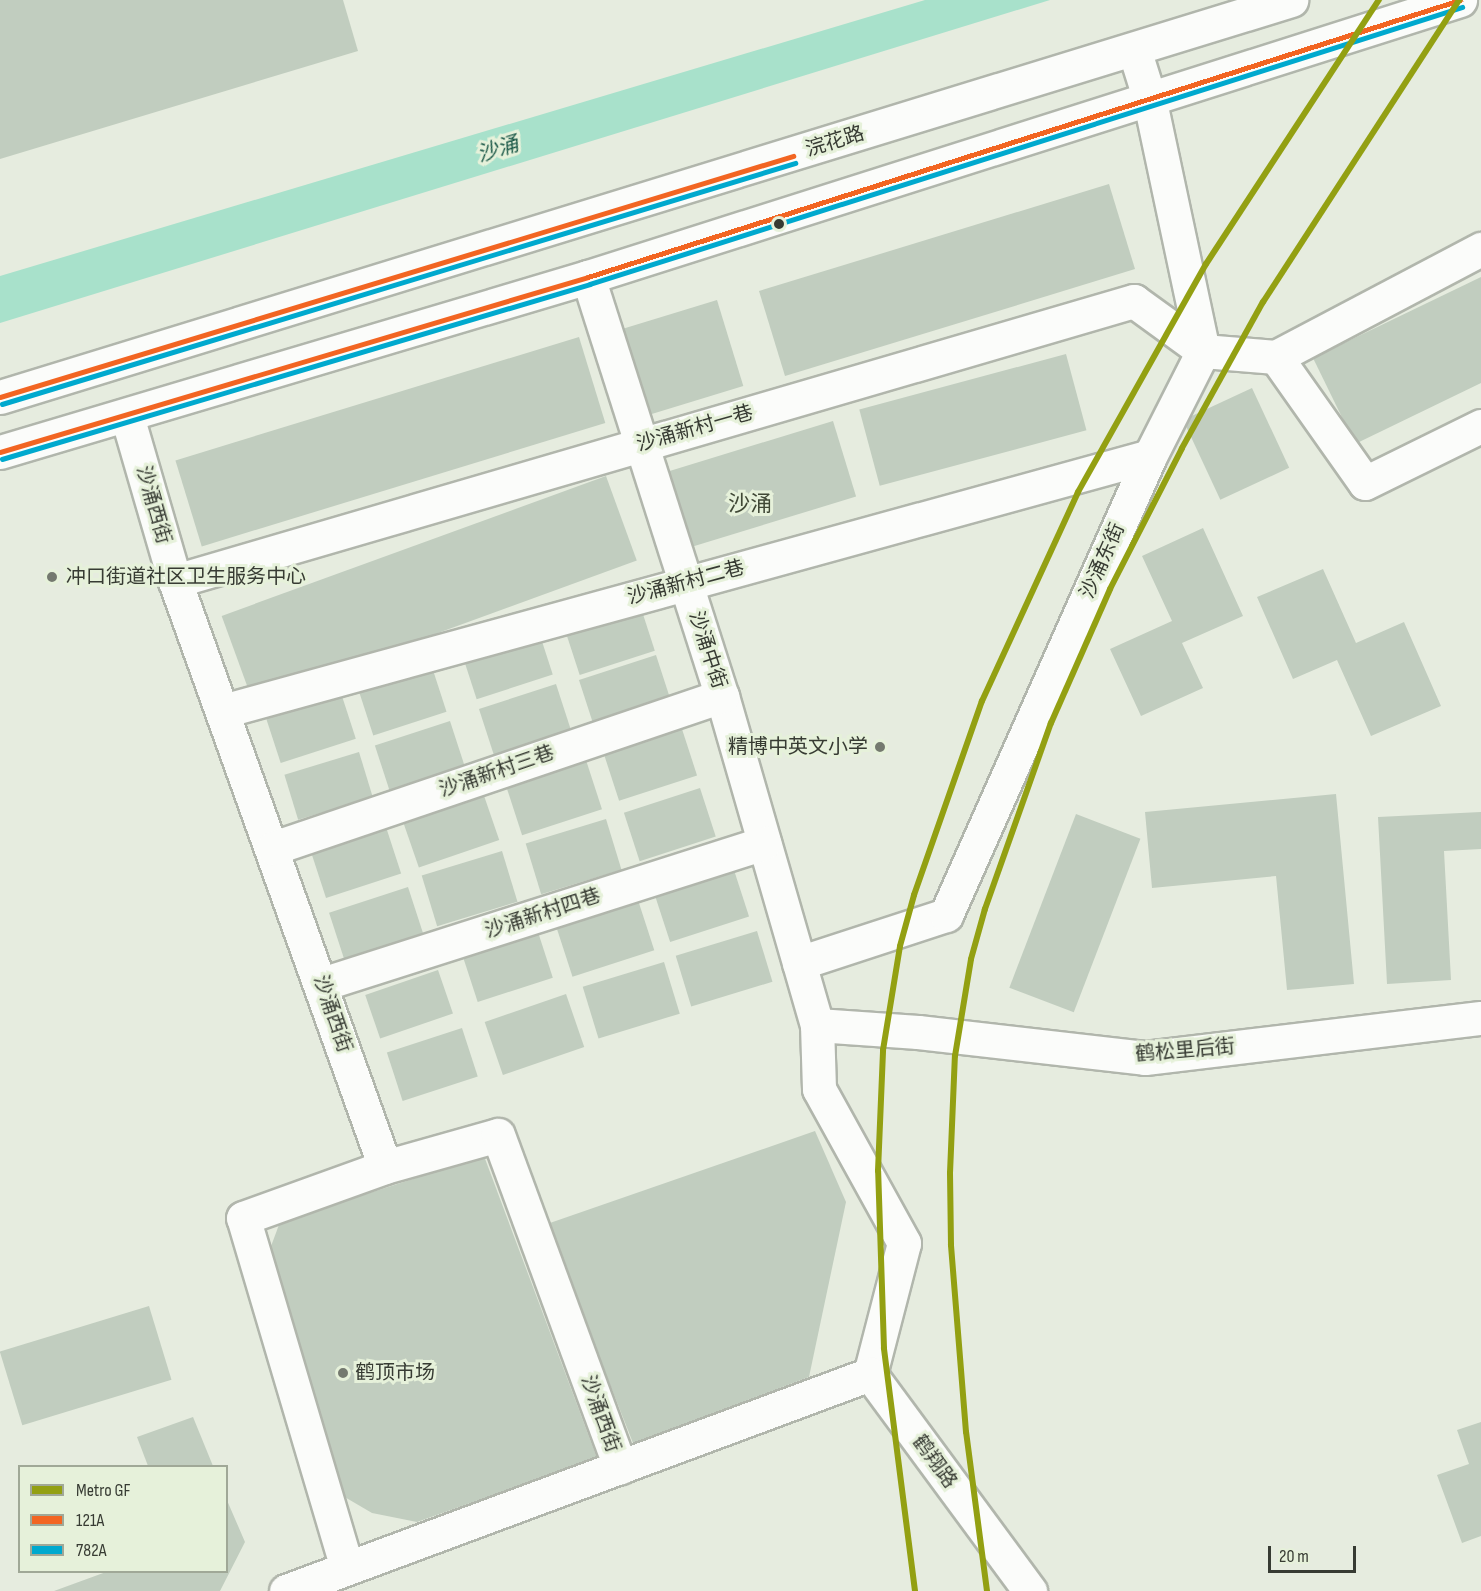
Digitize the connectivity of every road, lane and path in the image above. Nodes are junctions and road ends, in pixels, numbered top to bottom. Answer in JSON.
{"nodes":[{"id":1,"x":1291,"y":0,"type":"edge"},
{"id":2,"x":1460,"y":0,"type":"edge"},
{"id":3,"x":1134,"y":49,"type":"junction"},
{"id":4,"x":1149,"y":97,"type":"junction"},
{"id":5,"x":1481,"y":249,"type":"edge"},
{"id":6,"x":588,"y":277,"type":"junction"},
{"id":7,"x":1203,"y":351,"type":"junction"},
{"id":8,"x":1276,"y":357,"type":"junction"},
{"id":9,"x":0,"y":397,"type":"edge"},
{"id":10,"x":127,"y":416,"type":"junction"},
{"id":11,"x":1481,"y":426,"type":"edge"},
{"id":12,"x":642,"y":445,"type":"junction"},
{"id":13,"x":0,"y":452,"type":"edge"},
{"id":14,"x":1150,"y":456,"type":"junction"},
{"id":15,"x":175,"y":581,"type":"junction"},
{"id":16,"x":686,"y":584,"type":"junction"},
{"id":17,"x":722,"y":696,"type":"junction"},
{"id":18,"x":223,"y":711,"type":"junction"},
{"id":19,"x":765,"y":843,"type":"junction"},
{"id":20,"x":273,"y":848,"type":"junction"},
{"id":21,"x":799,"y":963,"type":"junction"},
{"id":22,"x":322,"y":984,"type":"junction"},
{"id":23,"x":1481,"y":1018,"type":"edge"},
{"id":24,"x":817,"y":1025,"type":"junction"},
{"id":25,"x":385,"y":1167,"type":"junction"},
{"id":26,"x":870,"y":1374,"type":"junction"},
{"id":27,"x":620,"y":1467,"type":"junction"},
{"id":28,"x":347,"y":1568,"type":"junction"},
{"id":29,"x":299,"y":1589,"type":"edge"},
{"id":30,"x":1030,"y":1591,"type":"edge"}],
"edges":[{"from":1,"to":3,"type":"street","name":"浣花路"},
{"from":2,"to":4,"type":"street"},
{"from":3,"to":4,"type":"street"},
{"from":3,"to":9,"type":"street","name":"浣花路"},
{"from":4,"to":6,"type":"street"},
{"from":4,"to":7,"type":"street"},
{"from":5,"to":8,"type":"street"},
{"from":6,"to":10,"type":"street"},
{"from":6,"to":12,"type":"street","name":"沙涌中街"},
{"from":7,"to":8,"type":"street"},
{"from":7,"to":12,"type":"street","name":"沙涌新村一巷"},
{"from":7,"to":14,"type":"street","name":"沙涌东街"},
{"from":8,"to":11,"type":"street"},
{"from":10,"to":13,"type":"street"},
{"from":10,"to":15,"type":"street","name":"沙涌西街"},
{"from":12,"to":15,"type":"street","name":"沙涌新村一巷"},
{"from":12,"to":16,"type":"street","name":"沙涌中街"},
{"from":14,"to":16,"type":"street","name":"沙涌新村二巷"},
{"from":14,"to":21,"type":"street","name":"沙涌东街"},
{"from":15,"to":18,"type":"street","name":"沙涌西街"},
{"from":16,"to":17,"type":"street","name":"沙涌中街"},
{"from":16,"to":18,"type":"street","name":"沙涌新村二巷"},
{"from":17,"to":19,"type":"street","name":"沙涌中街"},
{"from":17,"to":20,"type":"street","name":"沙涌新村三巷"},
{"from":18,"to":20,"type":"street","name":"沙涌西街"},
{"from":19,"to":21,"type":"street","name":"沙涌中街"},
{"from":19,"to":22,"type":"street","name":"沙涌新村四巷"},
{"from":20,"to":22,"type":"street","name":"沙涌西街"},
{"from":21,"to":24,"type":"street","name":"沙涌中街"},
{"from":22,"to":25,"type":"street","name":"沙涌西街"},
{"from":23,"to":24,"type":"street","name":"鹤松里后街"},
{"from":24,"to":26,"type":"street"},
{"from":25,"to":27,"type":"street","name":"沙涌西街"},
{"from":25,"to":28,"type":"street"},
{"from":26,"to":27,"type":"street"},
{"from":26,"to":30,"type":"street","name":"鹤翔路"},
{"from":27,"to":28,"type":"street"},
{"from":28,"to":29,"type":"street"}]}
